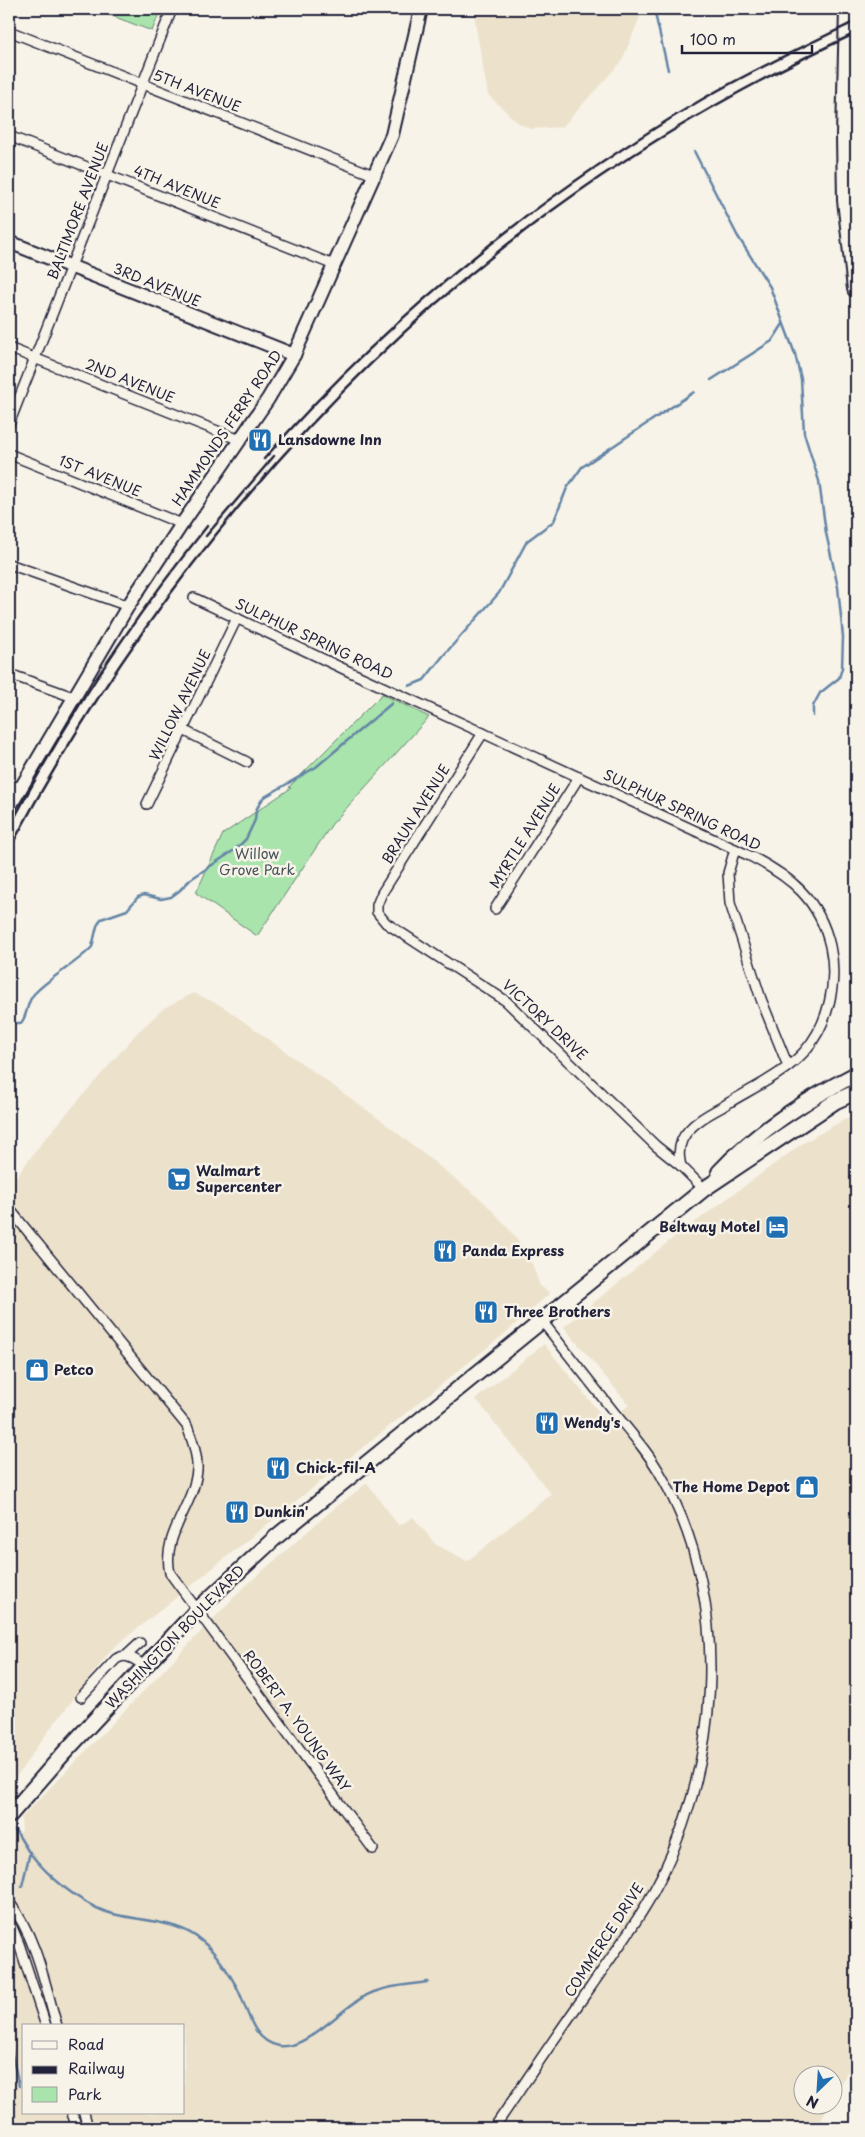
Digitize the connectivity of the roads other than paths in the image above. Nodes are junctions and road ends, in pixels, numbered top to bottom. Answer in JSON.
{"nodes":[{"id":1,"x":172,"y":9,"type":"edge"},
{"id":2,"x":421,"y":9,"type":"edge"},
{"id":3,"x":848,"y":9,"type":"edge"},
{"id":4,"x":9,"y":31,"type":"edge"},
{"id":5,"x":143,"y":84,"type":"junction"},
{"id":6,"x":9,"y":136,"type":"edge"},
{"id":7,"x":107,"y":174,"type":"junction"},
{"id":8,"x":376,"y":176,"type":"junction"},
{"id":9,"x":9,"y":242,"type":"edge"},
{"id":10,"x":334,"y":265,"type":"junction"},
{"id":11,"x":71,"y":267,"type":"junction"},
{"id":12,"x":856,"y":289,"type":"edge"},
{"id":13,"x":9,"y":348,"type":"edge"},
{"id":14,"x":294,"y":355,"type":"junction"},
{"id":15,"x":35,"y":359,"type":"junction"},
{"id":16,"x":9,"y":424,"type":"edge"},
{"id":17,"x":240,"y":440,"type":"junction"},
{"id":18,"x":9,"y":454,"type":"edge"},
{"id":19,"x":182,"y":524,"type":"junction"},
{"id":20,"x":9,"y":564,"type":"edge"},
{"id":21,"x":194,"y":598,"type":"dead end"},
{"id":22,"x":128,"y":606,"type":"junction"},
{"id":23,"x":237,"y":618,"type":"junction"},
{"id":24,"x":9,"y":674,"type":"edge"},
{"id":25,"x":73,"y":697,"type":"junction"},
{"id":26,"x":183,"y":730,"type":"junction"},
{"id":27,"x":483,"y":733,"type":"junction"},
{"id":28,"x":247,"y":762,"type":"dead end"},
{"id":29,"x":579,"y":777,"type":"junction"},
{"id":30,"x":14,"y":786,"type":"edge"},
{"id":31,"x":147,"y":804,"type":"dead end"},
{"id":32,"x":9,"y":808,"type":"edge"},
{"id":33,"x":735,"y":849,"type":"junction"},
{"id":34,"x":495,"y":909,"type":"dead end"},
{"id":35,"x":377,"y":912,"type":"joint"},
{"id":36,"x":788,"y":1066,"type":"junction"},
{"id":37,"x":856,"y":1074,"type":"edge"},
{"id":38,"x":856,"y":1092,"type":"edge"},
{"id":39,"x":681,"y":1166,"type":"junction"},
{"id":40,"x":704,"y":1189,"type":"junction"},
{"id":41,"x":12,"y":1212,"type":"dead end"},
{"id":42,"x":542,"y":1321,"type":"junction"},
{"id":43,"x":198,"y":1610,"type":"junction"},
{"id":44,"x":140,"y":1642,"type":"dead end"},
{"id":45,"x":127,"y":1655,"type":"junction"},
{"id":46,"x":145,"y":1666,"type":"junction"},
{"id":47,"x":81,"y":1697,"type":"dead end"},
{"id":48,"x":9,"y":1815,"type":"edge"},
{"id":49,"x":374,"y":1850,"type":"dead end"},
{"id":50,"x":9,"y":1902,"type":"edge"},
{"id":51,"x":9,"y":1920,"type":"edge"},
{"id":52,"x":45,"y":2024,"type":"edge"},
{"id":53,"x":56,"y":2024,"type":"edge"},
{"id":54,"x":72,"y":2114,"type":"edge"},
{"id":55,"x":84,"y":2114,"type":"edge"},
{"id":56,"x":77,"y":2128,"type":"edge"},
{"id":57,"x":88,"y":2128,"type":"edge"},
{"id":58,"x":494,"y":2128,"type":"edge"}],
"edges":[{"from":1,"to":5,"type":"street","name":"BALTIMORE AVENUE"},
{"from":2,"to":8,"type":"street","name":"HAMMONDS FERRY ROAD"},
{"from":3,"to":12,"type":"highway"},
{"from":4,"to":5,"type":"street","name":"5TH AVENUE"},
{"from":5,"to":7,"type":"street","name":"BALTIMORE AVENUE"},
{"from":5,"to":8,"type":"street","name":"5TH AVENUE"},
{"from":6,"to":7,"type":"street","name":"4TH AVENUE"},
{"from":7,"to":10,"type":"street","name":"4TH AVENUE"},
{"from":7,"to":11,"type":"street","name":"BALTIMORE AVENUE"},
{"from":8,"to":10,"type":"street","name":"HAMMONDS FERRY ROAD"},
{"from":9,"to":11,"type":"street","name":"3RD AVENUE"},
{"from":10,"to":14,"type":"street","name":"HAMMONDS FERRY ROAD"},
{"from":11,"to":14,"type":"street","name":"3RD AVENUE"},
{"from":11,"to":15,"type":"street","name":"BALTIMORE AVENUE"},
{"from":13,"to":15,"type":"street","name":"2ND AVENUE"},
{"from":14,"to":17,"type":"street","name":"HAMMONDS FERRY ROAD"},
{"from":15,"to":16,"type":"street","name":"BALTIMORE AVENUE"},
{"from":15,"to":17,"type":"street","name":"2ND AVENUE"},
{"from":17,"to":19,"type":"street","name":"HAMMONDS FERRY ROAD"},
{"from":18,"to":19,"type":"street","name":"1ST AVENUE"},
{"from":19,"to":22,"type":"street","name":"HAMMONDS FERRY ROAD"},
{"from":20,"to":22,"type":"street"},
{"from":21,"to":23,"type":"street","name":"SULPHUR SPRING ROAD"},
{"from":22,"to":25,"type":"street","name":"HAMMONDS FERRY ROAD"},
{"from":23,"to":26,"type":"street","name":"WILLOW AVENUE"},
{"from":23,"to":27,"type":"street","name":"SULPHUR SPRING ROAD"},
{"from":24,"to":25,"type":"street"},
{"from":25,"to":30,"type":"street","name":"HAMMONDS FERRY ROAD"},
{"from":26,"to":28,"type":"street"},
{"from":26,"to":31,"type":"street","name":"WILLOW AVENUE"},
{"from":27,"to":29,"type":"street","name":"SULPHUR SPRING ROAD"},
{"from":27,"to":35,"type":"street","name":"BRAUN AVENUE"},
{"from":29,"to":33,"type":"street","name":"SULPHUR SPRING ROAD"},
{"from":29,"to":34,"type":"street","name":"MYRTLE AVENUE"},
{"from":30,"to":32,"type":"street","name":"HAMMONDS FERRY ROAD"},
{"from":33,"to":36,"type":"street"},
{"from":33,"to":36,"type":"street","name":"SULPHUR SPRING ROAD"},
{"from":35,"to":39,"type":"street","name":"VICTORY DRIVE"},
{"from":36,"to":39,"type":"street","name":"SULPHUR SPRING ROAD"},
{"from":37,"to":40,"type":"main road","name":"WASHINGTON BOULEVARD"},
{"from":38,"to":40,"type":"main road","name":"WASHINGTON BOULEVARD"},
{"from":39,"to":40,"type":"street"},
{"from":40,"to":42,"type":"main road","name":"WASHINGTON BOULEVARD"},
{"from":41,"to":43,"type":"street","name":"ROBERT A. YOUNG WAY"},
{"from":42,"to":43,"type":"main road","name":"WASHINGTON BOULEVARD"},
{"from":42,"to":58,"type":"street","name":"COMMERCE DRIVE"},
{"from":43,"to":46,"type":"main road","name":"WASHINGTON BOULEVARD"},
{"from":43,"to":49,"type":"street","name":"ROBERT A. YOUNG WAY"},
{"from":44,"to":45,"type":"street"},
{"from":45,"to":46,"type":"street"},
{"from":45,"to":47,"type":"street"},
{"from":46,"to":48,"type":"main road","name":"WASHINGTON BOULEVARD"},
{"from":50,"to":53,"type":"street"},
{"from":51,"to":52,"type":"street"},
{"from":54,"to":56,"type":"street"},
{"from":55,"to":57,"type":"street"}]}
